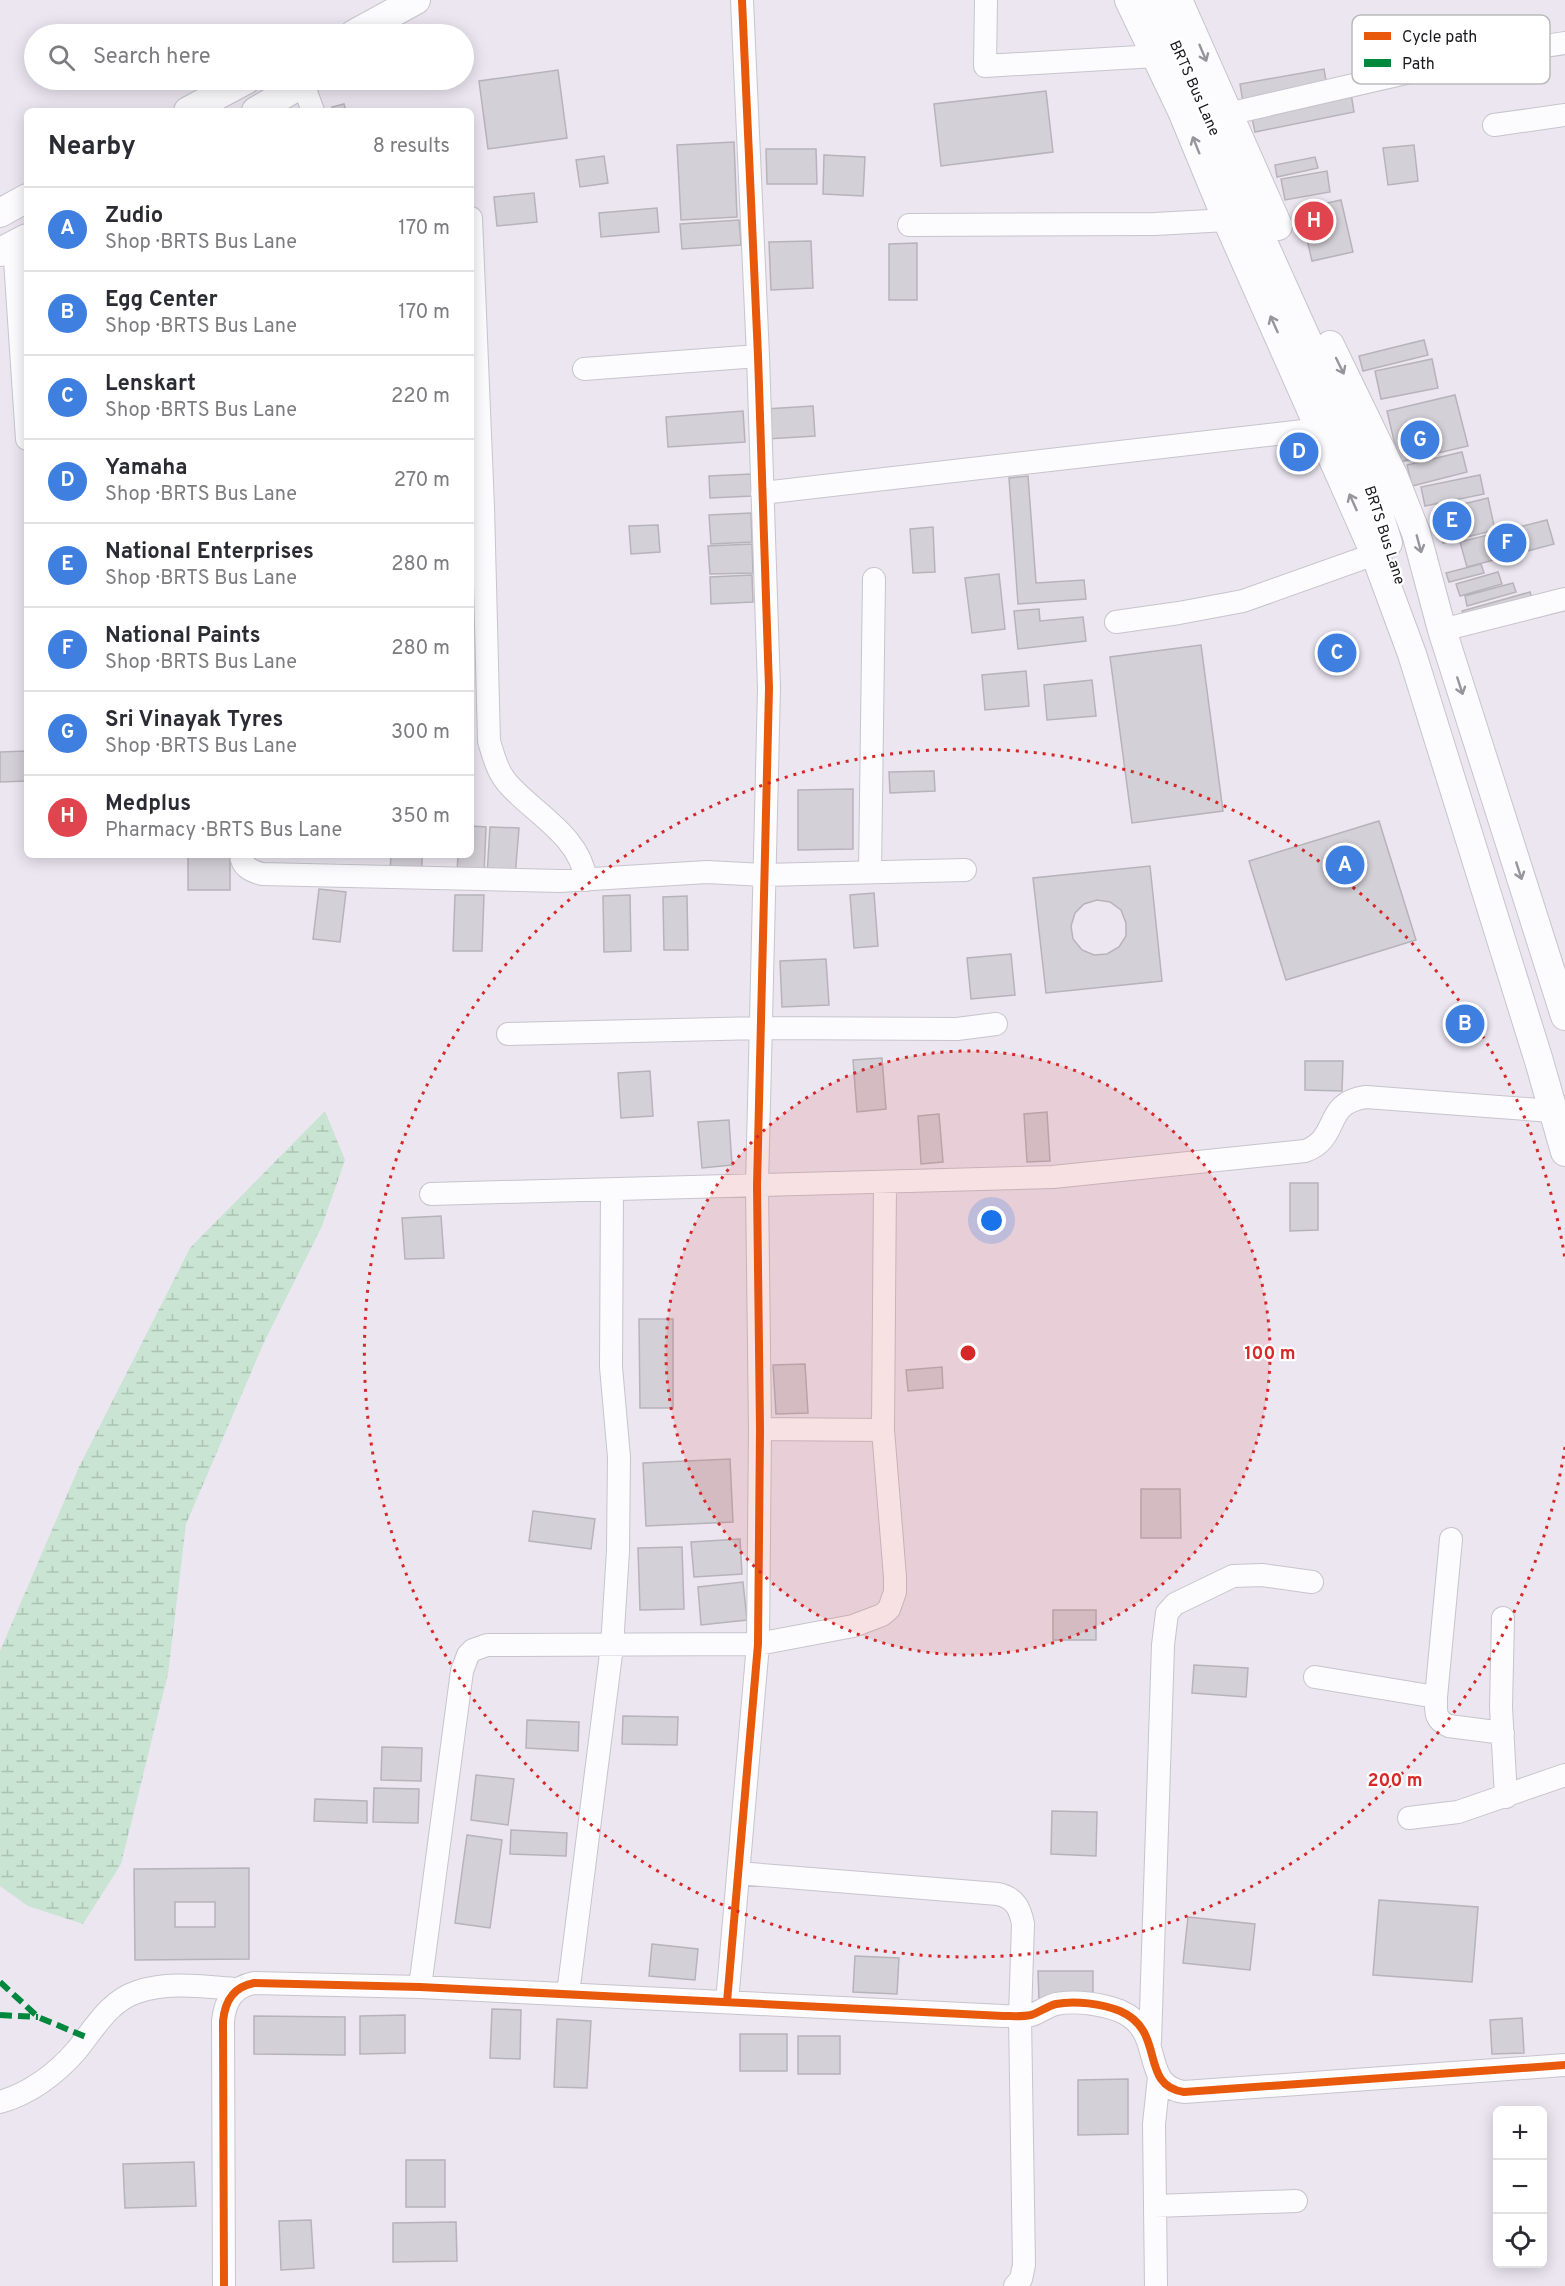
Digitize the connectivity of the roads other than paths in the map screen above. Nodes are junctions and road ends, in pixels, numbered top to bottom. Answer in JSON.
{"nodes":[{"id":1,"x":416,"y":0,"type":"edge"},
{"id":2,"x":742,"y":0,"type":"edge"},
{"id":3,"x":986,"y":0,"type":"edge"},
{"id":4,"x":1129,"y":0,"type":"edge"},
{"id":5,"x":1154,"y":0,"type":"edge"},
{"id":6,"x":1178,"y":0,"type":"edge"},
{"id":7,"x":372,"y":24,"type":"edge"},
{"id":8,"x":1565,"y":43,"type":"edge"},
{"id":9,"x":1550,"y":45,"type":"edge"},
{"id":10,"x":1156,"y":56,"type":"junction"},
{"id":11,"x":1358,"y":84,"type":"edge"},
{"id":12,"x":227,"y":90,"type":"edge"},
{"id":13,"x":292,"y":90,"type":"edge"},
{"id":14,"x":308,"y":90,"type":"edge"},
{"id":15,"x":194,"y":108,"type":"edge"},
{"id":16,"x":261,"y":108,"type":"edge"},
{"id":17,"x":313,"y":108,"type":"edge"},
{"id":18,"x":1228,"y":114,"type":"junction"},
{"id":19,"x":1565,"y":115,"type":"edge"},
{"id":20,"x":1494,"y":125,"type":"dead end"},
{"id":21,"x":24,"y":200,"type":"edge"},
{"id":22,"x":0,"y":213,"type":"edge"},
{"id":23,"x":1227,"y":220,"type":"junction"},
{"id":24,"x":909,"y":225,"type":"dead end"},
{"id":25,"x":14,"y":245,"type":"edge"},
{"id":26,"x":758,"y":356,"type":"junction"},
{"id":27,"x":584,"y":369,"type":"dead end"},
{"id":28,"x":474,"y":386,"type":"edge"},
{"id":29,"x":24,"y":394,"type":"edge"},
{"id":30,"x":1320,"y":429,"type":"junction"},
{"id":31,"x":762,"y":493,"type":"junction"},
{"id":32,"x":477,"y":507,"type":"edge"},
{"id":33,"x":1375,"y":554,"type":"junction"},
{"id":34,"x":874,"y":579,"type":"dead end"},
{"id":35,"x":478,"y":588,"type":"edge"},
{"id":36,"x":1565,"y":599,"type":"edge"},
{"id":37,"x":1116,"y":622,"type":"dead end"},
{"id":38,"x":1442,"y":630,"type":"junction"},
{"id":39,"x":241,"y":858,"type":"edge"},
{"id":40,"x":965,"y":870,"type":"dead end"},
{"id":41,"x":870,"y":872,"type":"junction"},
{"id":42,"x":764,"y":875,"type":"junction"},
{"id":43,"x":586,"y":880,"type":"junction"},
{"id":44,"x":1565,"y":1016,"type":"edge"},
{"id":45,"x":996,"y":1024,"type":"dead end"},
{"id":46,"x":761,"y":1028,"type":"junction"},
{"id":47,"x":508,"y":1034,"type":"dead end"},
{"id":48,"x":1561,"y":1104,"type":"edge"},
{"id":49,"x":1565,"y":1152,"type":"edge"},
{"id":50,"x":885,"y":1183,"type":"junction"},
{"id":51,"x":758,"y":1185,"type":"junction"},
{"id":52,"x":612,"y":1190,"type":"junction"},
{"id":53,"x":431,"y":1194,"type":"dead end"},
{"id":54,"x":760,"y":1429,"type":"junction"},
{"id":55,"x":883,"y":1430,"type":"junction"},
{"id":56,"x":1451,"y":1539,"type":"dead end"},
{"id":57,"x":1312,"y":1582,"type":"dead end"},
{"id":58,"x":1503,"y":1618,"type":"dead end"},
{"id":59,"x":758,"y":1644,"type":"junction"},
{"id":60,"x":612,"y":1646,"type":"junction"},
{"id":61,"x":1315,"y":1677,"type":"dead end"},
{"id":62,"x":1436,"y":1697,"type":"junction"},
{"id":63,"x":1503,"y":1733,"type":"junction"},
{"id":64,"x":1565,"y":1775,"type":"edge"},
{"id":65,"x":1506,"y":1797,"type":"junction"},
{"id":66,"x":1409,"y":1818,"type":"dead end"},
{"id":67,"x":738,"y":1873,"type":"junction"},
{"id":68,"x":420,"y":1987,"type":"junction"},
{"id":69,"x":238,"y":1989,"type":"junction"},
{"id":70,"x":568,"y":1994,"type":"junction"},
{"id":71,"x":727,"y":2002,"type":"junction"},
{"id":72,"x":1020,"y":2016,"type":"junction"},
{"id":73,"x":1150,"y":2042,"type":"junction"},
{"id":74,"x":1565,"y":2065,"type":"edge"},
{"id":75,"x":1159,"y":2077,"type":"junction"},
{"id":76,"x":0,"y":2102,"type":"edge"},
{"id":77,"x":1296,"y":2201,"type":"dead end"},
{"id":78,"x":1155,"y":2206,"type":"junction"},
{"id":79,"x":224,"y":2286,"type":"edge"},
{"id":80,"x":1015,"y":2286,"type":"edge"},
{"id":81,"x":1156,"y":2286,"type":"edge"}],
"edges":[{"from":1,"to":7,"type":"main road"},
{"from":2,"to":26,"type":"street"},
{"from":3,"to":10,"type":"street"},
{"from":4,"to":10,"type":"main road"},
{"from":5,"to":48,"type":"main road","name":"BRTS Bus Lane"},
{"from":6,"to":18,"type":"main road","one_way":true},
{"from":8,"to":9,"type":"street"},
{"from":23,"to":10,"type":"main road","one_way":true},
{"from":11,"to":18,"type":"street"},
{"from":12,"to":15,"type":"main road"},
{"from":13,"to":16,"type":"main road"},
{"from":14,"to":17,"type":"street"},
{"from":18,"to":38,"type":"main road","one_way":true},
{"from":19,"to":20,"type":"street"},
{"from":21,"to":22,"type":"main road"},
{"from":23,"to":24,"type":"street"},
{"from":30,"to":23,"type":"main road","one_way":true},
{"from":25,"to":29,"type":"street"},
{"from":26,"to":27,"type":"street"},
{"from":26,"to":31,"type":"street"},
{"from":28,"to":32,"type":"street"},
{"from":30,"to":31,"type":"street"},
{"from":33,"to":30,"type":"main road","one_way":true},
{"from":31,"to":42,"type":"street"},
{"from":32,"to":35,"type":"street"},
{"from":33,"to":37,"type":"street"},
{"from":33,"to":48,"type":"main road"},
{"from":34,"to":41,"type":"street"},
{"from":35,"to":43,"type":"street"},
{"from":36,"to":38,"type":"street"},
{"from":38,"to":44,"type":"main road","one_way":true},
{"from":39,"to":43,"type":"street"},
{"from":40,"to":41,"type":"street"},
{"from":41,"to":42,"type":"street"},
{"from":42,"to":43,"type":"street"},
{"from":42,"to":46,"type":"street"},
{"from":45,"to":46,"type":"street"},
{"from":46,"to":47,"type":"street"},
{"from":46,"to":51,"type":"street"},
{"from":48,"to":49,"type":"main road"},
{"from":48,"to":50,"type":"street"},
{"from":50,"to":51,"type":"street"},
{"from":50,"to":55,"type":"street"},
{"from":51,"to":52,"type":"street"},
{"from":51,"to":54,"type":"street"},
{"from":52,"to":53,"type":"street"},
{"from":52,"to":60,"type":"street"},
{"from":54,"to":55,"type":"street"},
{"from":54,"to":59,"type":"street"},
{"from":55,"to":59,"type":"street"},
{"from":56,"to":62,"type":"street"},
{"from":57,"to":73,"type":"street"},
{"from":58,"to":63,"type":"street"},
{"from":59,"to":60,"type":"street"},
{"from":59,"to":67,"type":"street"},
{"from":60,"to":68,"type":"street"},
{"from":60,"to":70,"type":"street"},
{"from":61,"to":62,"type":"street"},
{"from":62,"to":63,"type":"street"},
{"from":63,"to":65,"type":"street"},
{"from":64,"to":65,"type":"street"},
{"from":65,"to":66,"type":"street"},
{"from":67,"to":71,"type":"street"},
{"from":67,"to":72,"type":"street"},
{"from":68,"to":69,"type":"street"},
{"from":68,"to":70,"type":"street"},
{"from":69,"to":76,"type":"street"},
{"from":69,"to":79,"type":"street"},
{"from":70,"to":71,"type":"street"},
{"from":71,"to":72,"type":"street"},
{"from":72,"to":73,"type":"street"},
{"from":72,"to":80,"type":"street"},
{"from":73,"to":75,"type":"street"},
{"from":74,"to":75,"type":"street"},
{"from":75,"to":78,"type":"street"},
{"from":77,"to":78,"type":"street"},
{"from":78,"to":81,"type":"street"}]}
